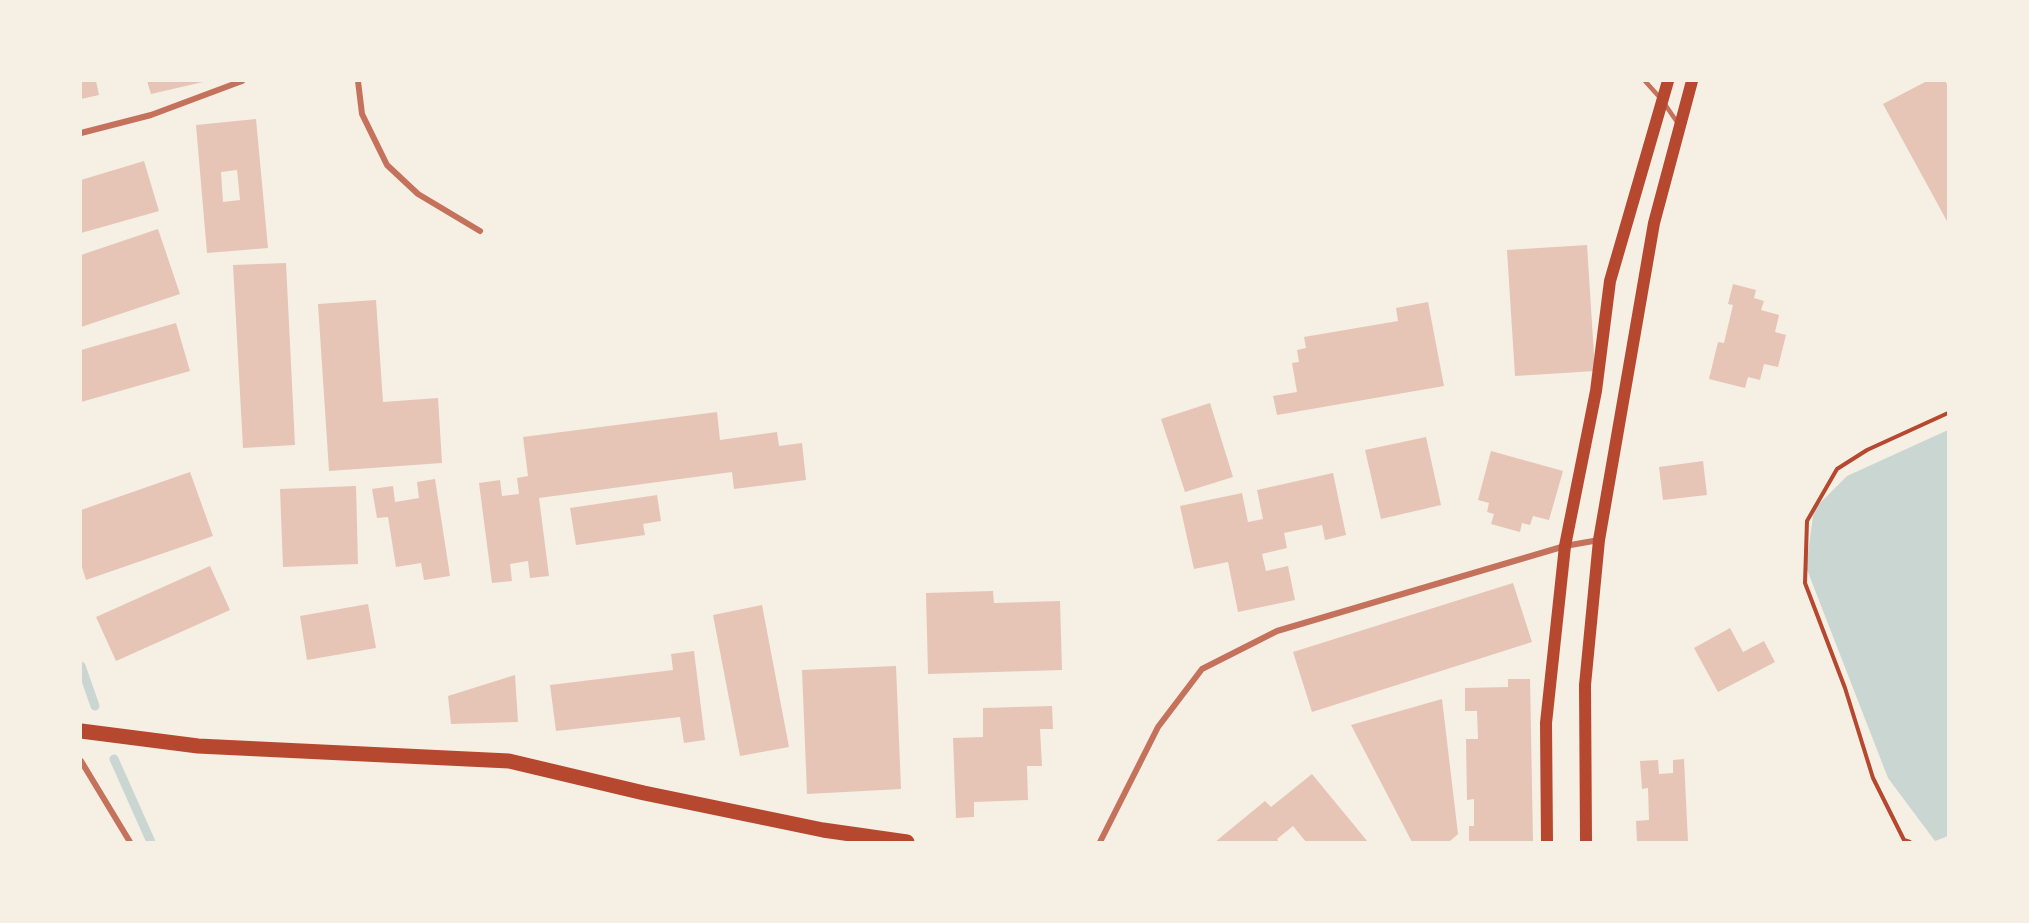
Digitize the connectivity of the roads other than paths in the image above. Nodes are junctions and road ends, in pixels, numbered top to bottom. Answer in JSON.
{"nodes":[{"id":1,"x":242,"y":81,"type":"edge"},
{"id":2,"x":358,"y":81,"type":"edge"},
{"id":3,"x":1646,"y":81,"type":"edge"},
{"id":4,"x":1668,"y":81,"type":"edge"},
{"id":5,"x":1692,"y":81,"type":"edge"},
{"id":6,"x":1662,"y":100,"type":"junction"},
{"id":7,"x":1679,"y":125,"type":"junction"},
{"id":8,"x":81,"y":133,"type":"edge"},
{"id":9,"x":480,"y":231,"type":"dead end"},
{"id":10,"x":1599,"y":540,"type":"junction"},
{"id":11,"x":1565,"y":546,"type":"junction"},
{"id":12,"x":81,"y":731,"type":"edge"},
{"id":13,"x":81,"y":761,"type":"edge"},
{"id":14,"x":130,"y":842,"type":"edge"},
{"id":15,"x":907,"y":842,"type":"edge"},
{"id":16,"x":1100,"y":842,"type":"edge"},
{"id":17,"x":1547,"y":842,"type":"edge"},
{"id":18,"x":1586,"y":842,"type":"edge"}],
"edges":[{"from":1,"to":8,"type":"street"},
{"from":2,"to":9,"type":"street"},
{"from":3,"to":6,"type":"lane"},
{"from":4,"to":6,"type":"main road"},
{"from":5,"to":7,"type":"main road"},
{"from":6,"to":7,"type":"lane"},
{"from":6,"to":11,"type":"main road"},
{"from":7,"to":10,"type":"main road"},
{"from":10,"to":11,"type":"street"},
{"from":10,"to":18,"type":"main road"},
{"from":11,"to":16,"type":"street"},
{"from":11,"to":17,"type":"main road"},
{"from":12,"to":15,"type":"main road"},
{"from":13,"to":14,"type":"street"}]}
